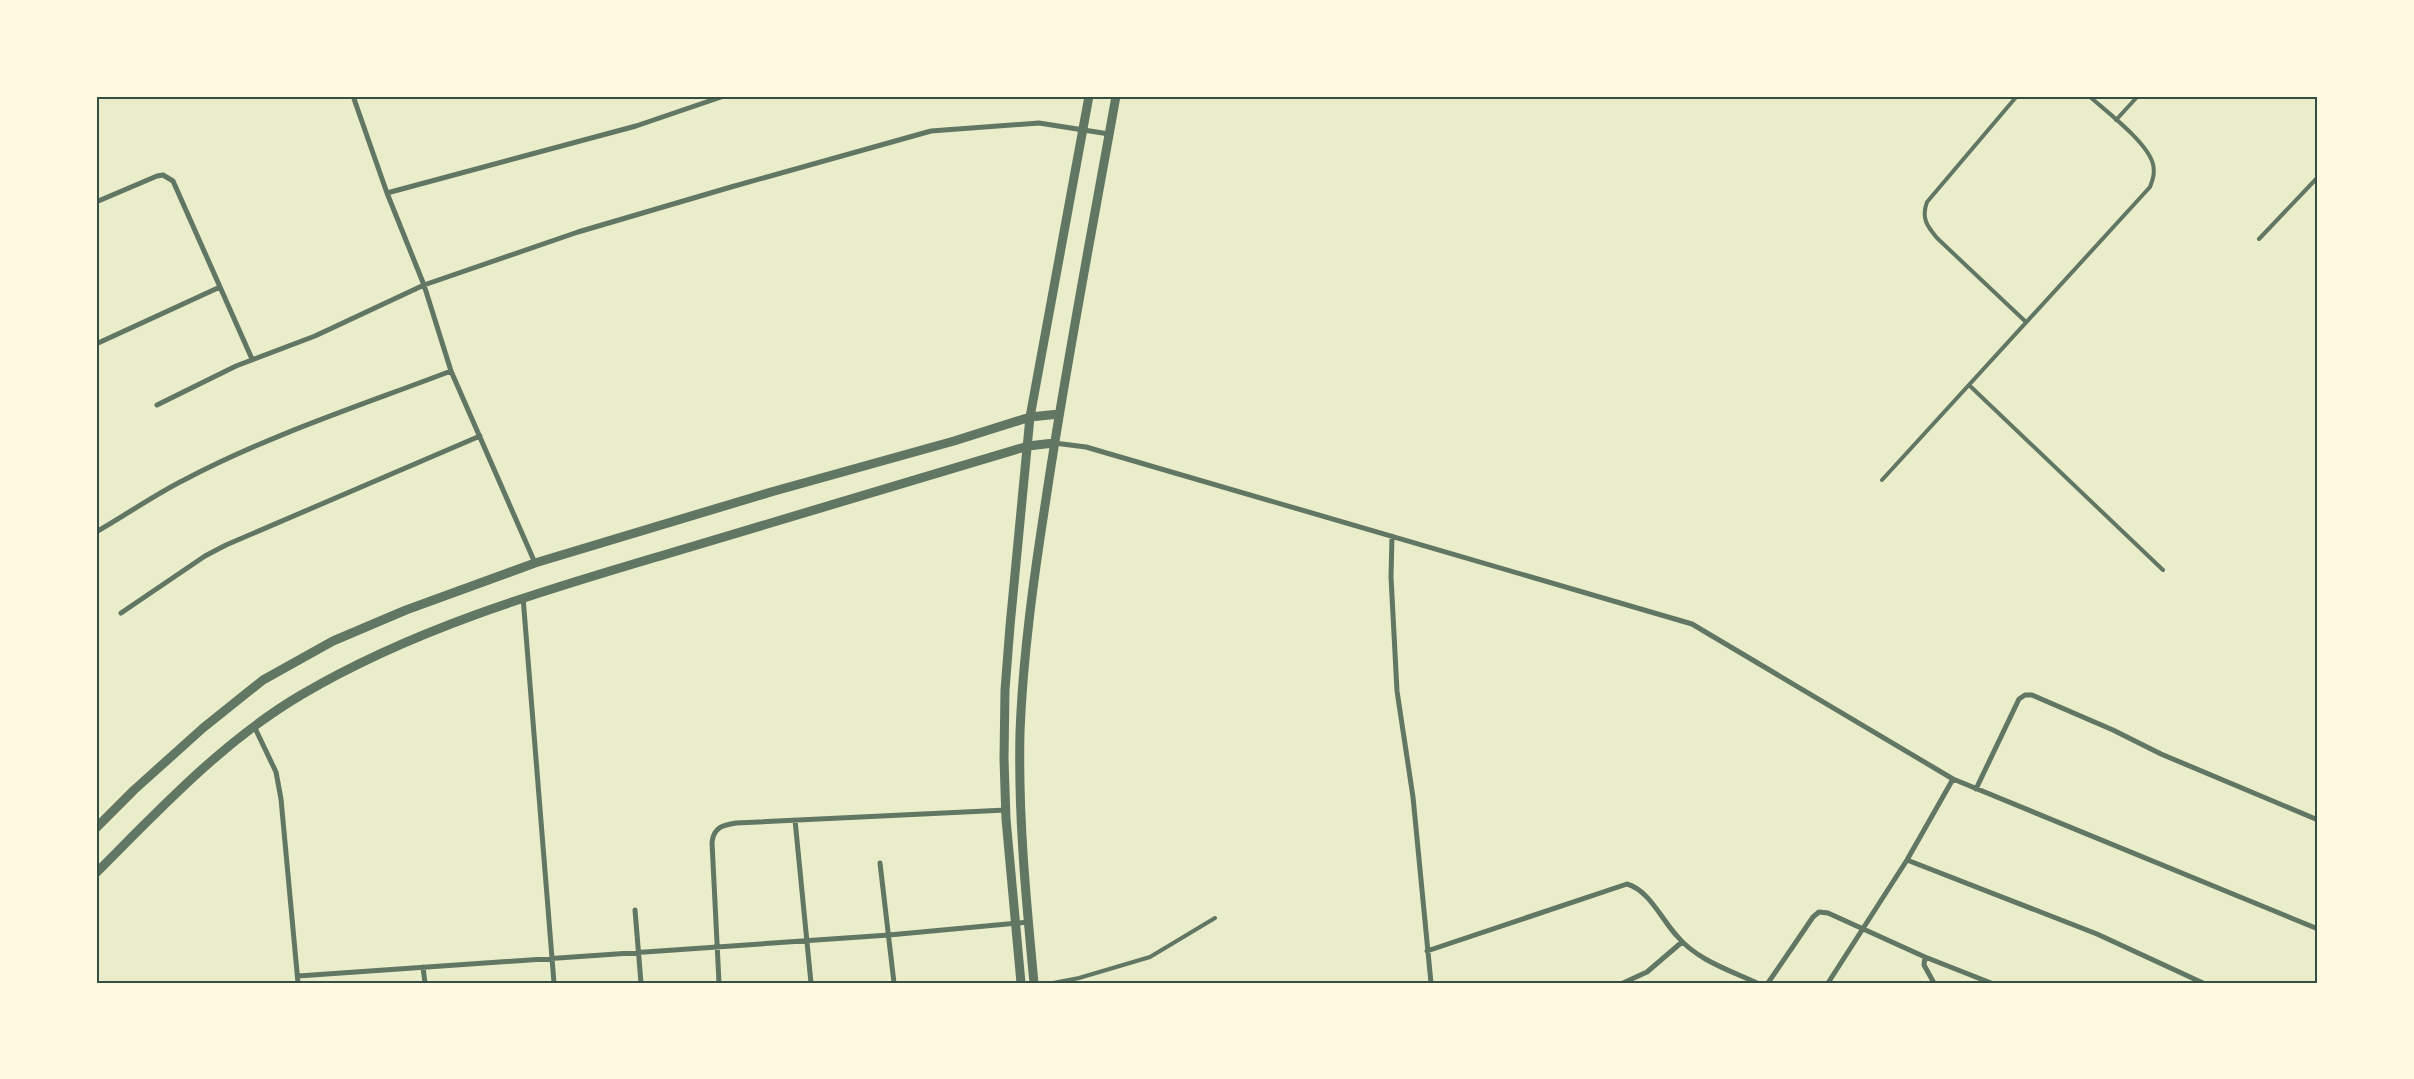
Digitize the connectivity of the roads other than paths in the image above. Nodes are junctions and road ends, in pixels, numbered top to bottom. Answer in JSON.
{"nodes":[{"id":1,"x":353,"y":96,"type":"edge"},
{"id":2,"x":724,"y":96,"type":"edge"},
{"id":3,"x":1089,"y":96,"type":"edge"},
{"id":4,"x":1116,"y":96,"type":"edge"},
{"id":5,"x":2017,"y":96,"type":"edge"},
{"id":6,"x":2089,"y":96,"type":"edge"},
{"id":7,"x":2138,"y":96,"type":"edge"},
{"id":8,"x":2116,"y":120,"type":"junction"},
{"id":9,"x":1083,"y":129,"type":"junction"},
{"id":10,"x":1109,"y":134,"type":"junction"},
{"id":11,"x":2318,"y":177,"type":"edge"},
{"id":12,"x":387,"y":193,"type":"junction"},
{"id":13,"x":96,"y":202,"type":"edge"},
{"id":14,"x":2259,"y":239,"type":"dead end"},
{"id":15,"x":424,"y":285,"type":"junction"},
{"id":16,"x":220,"y":287,"type":"junction"},
{"id":17,"x":2026,"y":322,"type":"junction"},
{"id":18,"x":96,"y":344,"type":"edge"},
{"id":19,"x":252,"y":360,"type":"junction"},
{"id":20,"x":451,"y":370,"type":"junction"},
{"id":21,"x":1969,"y":385,"type":"junction"},
{"id":22,"x":157,"y":405,"type":"dead end"},
{"id":23,"x":1059,"y":414,"type":"junction"},
{"id":24,"x":1030,"y":417,"type":"junction"},
{"id":25,"x":480,"y":436,"type":"junction"},
{"id":26,"x":1054,"y":443,"type":"junction"},
{"id":27,"x":1028,"y":446,"type":"junction"},
{"id":28,"x":1882,"y":480,"type":"dead end"},
{"id":29,"x":96,"y":532,"type":"edge"},
{"id":30,"x":1392,"y":536,"type":"junction"},
{"id":31,"x":536,"y":563,"type":"junction"},
{"id":32,"x":2163,"y":570,"type":"dead end"},
{"id":33,"x":523,"y":597,"type":"junction"},
{"id":34,"x":121,"y":613,"type":"dead end"},
{"id":35,"x":254,"y":726,"type":"junction"},
{"id":36,"x":1954,"y":779,"type":"junction"},
{"id":37,"x":1976,"y":790,"type":"junction"},
{"id":38,"x":1006,"y":810,"type":"junction"},
{"id":39,"x":795,"y":820,"type":"junction"},
{"id":40,"x":2318,"y":820,"type":"edge"},
{"id":41,"x":96,"y":828,"type":"edge"},
{"id":42,"x":1907,"y":860,"type":"junction"},
{"id":43,"x":880,"y":863,"type":"dead end"},
{"id":44,"x":96,"y":873,"type":"edge"},
{"id":45,"x":635,"y":910,"type":"dead end"},
{"id":46,"x":1215,"y":918,"type":"dead end"},
{"id":47,"x":1029,"y":922,"type":"junction"},
{"id":48,"x":1015,"y":923,"type":"junction"},
{"id":49,"x":1862,"y":929,"type":"junction"},
{"id":50,"x":2318,"y":929,"type":"edge"},
{"id":51,"x":889,"y":935,"type":"junction"},
{"id":52,"x":807,"y":940,"type":"junction"},
{"id":53,"x":1682,"y":942,"type":"junction"},
{"id":54,"x":716,"y":947,"type":"junction"},
{"id":55,"x":1428,"y":951,"type":"junction"},
{"id":56,"x":639,"y":952,"type":"junction"},
{"id":57,"x":1925,"y":957,"type":"junction"},
{"id":58,"x":552,"y":958,"type":"junction"},
{"id":59,"x":423,"y":967,"type":"junction"},
{"id":60,"x":298,"y":976,"type":"junction"},
{"id":61,"x":2195,"y":981,"type":"edge"},
{"id":62,"x":298,"y":983,"type":"edge"},
{"id":63,"x":425,"y":983,"type":"edge"},
{"id":64,"x":554,"y":983,"type":"edge"},
{"id":65,"x":641,"y":983,"type":"edge"},
{"id":66,"x":719,"y":983,"type":"edge"},
{"id":67,"x":811,"y":983,"type":"edge"},
{"id":68,"x":894,"y":983,"type":"edge"},
{"id":69,"x":1021,"y":983,"type":"edge"},
{"id":70,"x":1034,"y":983,"type":"edge"},
{"id":71,"x":1052,"y":983,"type":"edge"},
{"id":72,"x":1431,"y":983,"type":"edge"},
{"id":73,"x":1623,"y":983,"type":"edge"},
{"id":74,"x":1757,"y":983,"type":"edge"},
{"id":75,"x":1768,"y":983,"type":"edge"},
{"id":76,"x":1828,"y":983,"type":"edge"},
{"id":77,"x":1934,"y":983,"type":"edge"},
{"id":78,"x":1991,"y":983,"type":"edge"},
{"id":79,"x":2204,"y":983,"type":"edge"}],
"edges":[{"from":1,"to":12,"type":"street"},
{"from":2,"to":12,"type":"street"},
{"from":3,"to":9,"type":"street"},
{"from":4,"to":10,"type":"street"},
{"from":5,"to":17,"type":"lane"},
{"from":6,"to":8,"type":"lane"},
{"from":7,"to":8,"type":"lane"},
{"from":8,"to":17,"type":"lane"},
{"from":9,"to":10,"type":"street"},
{"from":9,"to":15,"type":"street"},
{"from":9,"to":24,"type":"street"},
{"from":10,"to":23,"type":"street"},
{"from":11,"to":14,"type":"lane"},
{"from":12,"to":15,"type":"street"},
{"from":13,"to":16,"type":"street"},
{"from":15,"to":19,"type":"street"},
{"from":15,"to":20,"type":"street"},
{"from":16,"to":18,"type":"street"},
{"from":16,"to":19,"type":"street"},
{"from":17,"to":21,"type":"lane"},
{"from":19,"to":22,"type":"street"},
{"from":20,"to":25,"type":"street"},
{"from":20,"to":29,"type":"street"},
{"from":21,"to":28,"type":"lane"},
{"from":21,"to":32,"type":"lane"},
{"from":23,"to":24,"type":"street"},
{"from":23,"to":26,"type":"street"},
{"from":24,"to":27,"type":"street"},
{"from":24,"to":31,"type":"street"},
{"from":25,"to":31,"type":"street"},
{"from":25,"to":34,"type":"street"},
{"from":26,"to":27,"type":"street"},
{"from":26,"to":30,"type":"street"},
{"from":26,"to":47,"type":"street"},
{"from":27,"to":33,"type":"street"},
{"from":27,"to":38,"type":"street"},
{"from":30,"to":36,"type":"street"},
{"from":30,"to":55,"type":"street"},
{"from":31,"to":41,"type":"street"},
{"from":33,"to":35,"type":"street"},
{"from":33,"to":58,"type":"street"},
{"from":35,"to":44,"type":"street"},
{"from":35,"to":60,"type":"street"},
{"from":36,"to":37,"type":"street"},
{"from":36,"to":42,"type":"street"},
{"from":37,"to":40,"type":"street"},
{"from":37,"to":50,"type":"street"},
{"from":38,"to":39,"type":"street"},
{"from":38,"to":48,"type":"street"},
{"from":39,"to":52,"type":"street"},
{"from":39,"to":54,"type":"street"},
{"from":42,"to":49,"type":"street"},
{"from":42,"to":61,"type":"street"},
{"from":43,"to":51,"type":"street"},
{"from":45,"to":56,"type":"street"},
{"from":46,"to":71,"type":"lane"},
{"from":47,"to":48,"type":"street"},
{"from":47,"to":70,"type":"street"},
{"from":48,"to":51,"type":"street"},
{"from":48,"to":69,"type":"street"},
{"from":49,"to":57,"type":"street"},
{"from":49,"to":75,"type":"street"},
{"from":49,"to":76,"type":"street"},
{"from":51,"to":52,"type":"street"},
{"from":51,"to":68,"type":"street"},
{"from":52,"to":54,"type":"street"},
{"from":52,"to":67,"type":"street"},
{"from":53,"to":55,"type":"street"},
{"from":53,"to":73,"type":"street"},
{"from":53,"to":74,"type":"street"},
{"from":54,"to":56,"type":"street"},
{"from":54,"to":66,"type":"street"},
{"from":55,"to":72,"type":"street"},
{"from":56,"to":58,"type":"street"},
{"from":56,"to":65,"type":"street"},
{"from":57,"to":77,"type":"street"},
{"from":57,"to":78,"type":"street"},
{"from":58,"to":59,"type":"street"},
{"from":58,"to":64,"type":"street"},
{"from":59,"to":60,"type":"street"},
{"from":59,"to":63,"type":"street"},
{"from":60,"to":62,"type":"street"},
{"from":61,"to":79,"type":"street"}]}
